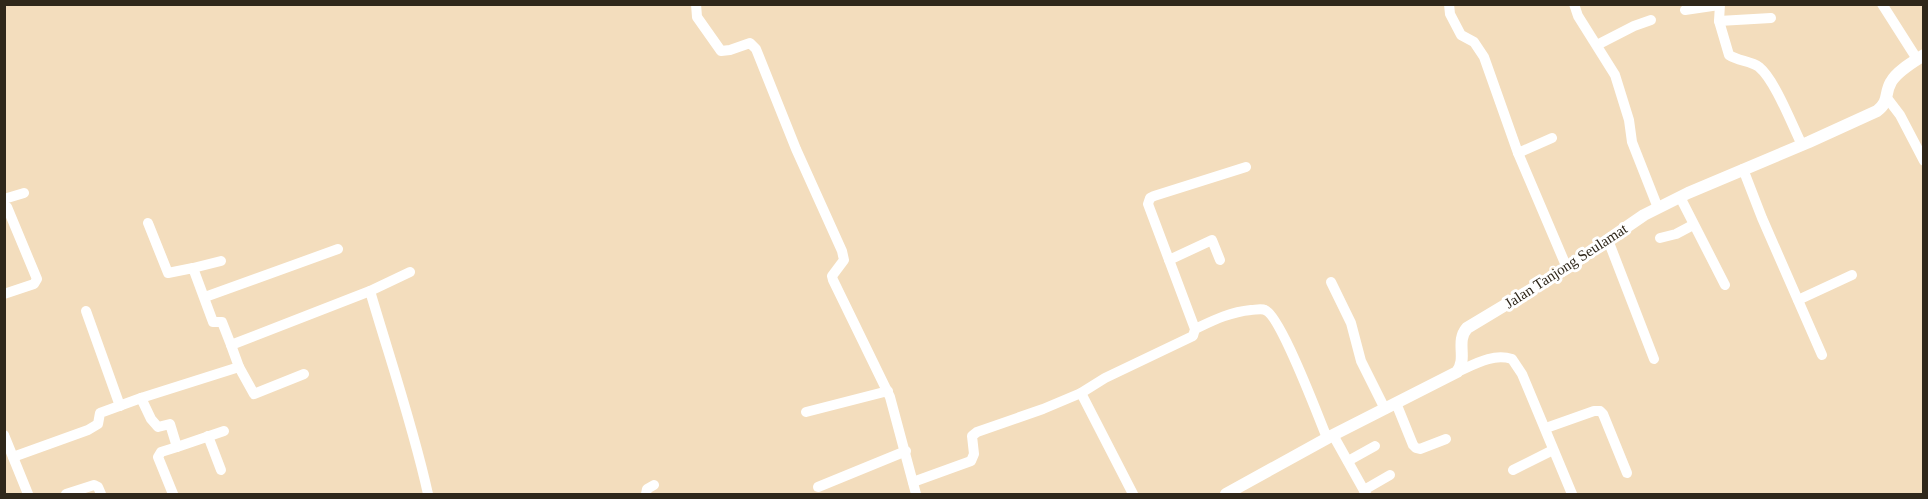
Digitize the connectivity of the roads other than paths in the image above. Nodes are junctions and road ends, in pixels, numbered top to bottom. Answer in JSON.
{"nodes":[{"id":1,"x":696,"y":4,"type":"edge"},
{"id":2,"x":1449,"y":4,"type":"edge"},
{"id":3,"x":1574,"y":4,"type":"edge"},
{"id":4,"x":1882,"y":4,"type":"edge"},
{"id":5,"x":1719,"y":5,"type":"edge"},
{"id":6,"x":1685,"y":10,"type":"dead end"},
{"id":7,"x":1771,"y":18,"type":"dead end"},
{"id":8,"x":1651,"y":20,"type":"dead end"},
{"id":9,"x":1719,"y":21,"type":"junction"},
{"id":10,"x":1597,"y":45,"type":"junction"},
{"id":11,"x":1920,"y":57,"type":"edge"},
{"id":12,"x":1887,"y":98,"type":"junction"},
{"id":13,"x":1552,"y":138,"type":"dead end"},
{"id":14,"x":1802,"y":145,"type":"junction"},
{"id":15,"x":1518,"y":153,"type":"junction"},
{"id":16,"x":1923,"y":160,"type":"edge"},
{"id":17,"x":1245,"y":167,"type":"dead end"},
{"id":18,"x":1743,"y":169,"type":"junction"},
{"id":19,"x":24,"y":193,"type":"dead end"},
{"id":20,"x":1680,"y":197,"type":"junction"},
{"id":21,"x":5,"y":204,"type":"edge"},
{"id":22,"x":1658,"y":208,"type":"junction"},
{"id":23,"x":148,"y":223,"type":"dead end"},
{"id":24,"x":1693,"y":225,"type":"junction"},
{"id":25,"x":1660,"y":238,"type":"dead end"},
{"id":26,"x":1608,"y":240,"type":"junction"},
{"id":27,"x":338,"y":249,"type":"dead end"},
{"id":28,"x":1169,"y":260,"type":"junction"},
{"id":29,"x":1220,"y":260,"type":"dead end"},
{"id":30,"x":221,"y":261,"type":"dead end"},
{"id":31,"x":194,"y":268,"type":"junction"},
{"id":32,"x":1567,"y":268,"type":"junction"},
{"id":33,"x":410,"y":272,"type":"dead end"},
{"id":34,"x":1852,"y":275,"type":"dead end"},
{"id":35,"x":1331,"y":282,"type":"dead end"},
{"id":36,"x":1725,"y":285,"type":"dead end"},
{"id":37,"x":370,"y":291,"type":"junction"},
{"id":38,"x":4,"y":294,"type":"edge"},
{"id":39,"x":205,"y":297,"type":"junction"},
{"id":40,"x":1798,"y":300,"type":"junction"},
{"id":41,"x":86,"y":311,"type":"dead end"},
{"id":42,"x":1195,"y":329,"type":"junction"},
{"id":43,"x":231,"y":345,"type":"junction"},
{"id":44,"x":1822,"y":355,"type":"dead end"},
{"id":45,"x":1654,"y":358,"type":"dead end"},
{"id":46,"x":239,"y":367,"type":"junction"},
{"id":47,"x":1457,"y":372,"type":"junction"},
{"id":48,"x":304,"y":374,"type":"dead end"},
{"id":49,"x":888,"y":391,"type":"junction"},
{"id":50,"x":1081,"y":393,"type":"junction"},
{"id":51,"x":141,"y":398,"type":"junction"},
{"id":52,"x":120,"y":406,"type":"junction"},
{"id":53,"x":1390,"y":406,"type":"junction"},
{"id":54,"x":806,"y":412,"type":"dead end"},
{"id":55,"x":1546,"y":428,"type":"junction"},
{"id":56,"x":224,"y":431,"type":"dead end"},
{"id":57,"x":4,"y":435,"type":"edge"},
{"id":58,"x":208,"y":436,"type":"junction"},
{"id":59,"x":1330,"y":436,"type":"junction"},
{"id":60,"x":1446,"y":439,"type":"dead end"},
{"id":61,"x":1375,"y":446,"type":"dead end"},
{"id":62,"x":177,"y":447,"type":"junction"},
{"id":63,"x":1553,"y":450,"type":"junction"},
{"id":64,"x":906,"y":451,"type":"junction"},
{"id":65,"x":13,"y":458,"type":"junction"},
{"id":66,"x":1348,"y":461,"type":"junction"},
{"id":67,"x":221,"y":470,"type":"dead end"},
{"id":68,"x":1513,"y":470,"type":"dead end"},
{"id":69,"x":1627,"y":473,"type":"dead end"},
{"id":70,"x":1390,"y":475,"type":"dead end"},
{"id":71,"x":913,"y":482,"type":"junction"},
{"id":72,"x":654,"y":485,"type":"dead end"},
{"id":73,"x":818,"y":487,"type":"dead end"},
{"id":74,"x":1365,"y":492,"type":"edge"},
{"id":75,"x":28,"y":495,"type":"edge"},
{"id":76,"x":66,"y":495,"type":"edge"},
{"id":77,"x":101,"y":495,"type":"edge"},
{"id":78,"x":173,"y":495,"type":"edge"},
{"id":79,"x":428,"y":495,"type":"edge"},
{"id":80,"x":646,"y":495,"type":"edge"},
{"id":81,"x":916,"y":495,"type":"edge"},
{"id":82,"x":1133,"y":495,"type":"edge"},
{"id":83,"x":1226,"y":495,"type":"edge"},
{"id":84,"x":1572,"y":495,"type":"edge"}],
"edges":[{"from":1,"to":49,"type":"street"},
{"from":2,"to":15,"type":"street"},
{"from":3,"to":10,"type":"street"},
{"from":4,"to":11,"type":"street"},
{"from":5,"to":6,"type":"street"},
{"from":5,"to":9,"type":"street"},
{"from":7,"to":9,"type":"street"},
{"from":8,"to":10,"type":"street"},
{"from":9,"to":14,"type":"street"},
{"from":10,"to":22,"type":"street"},
{"from":11,"to":12,"type":"street","name":"Jalan Tanjong Seulamat"},
{"from":12,"to":14,"type":"street","name":"Jalan Tanjong Seulamat"},
{"from":12,"to":16,"type":"street"},
{"from":13,"to":15,"type":"street"},
{"from":14,"to":18,"type":"street","name":"Jalan Tanjong Seulamat"},
{"from":15,"to":32,"type":"street"},
{"from":17,"to":28,"type":"street"},
{"from":18,"to":20,"type":"street","name":"Jalan Tanjong Seulamat"},
{"from":18,"to":40,"type":"street"},
{"from":19,"to":21,"type":"street"},
{"from":20,"to":22,"type":"street","name":"Jalan Tanjong Seulamat"},
{"from":20,"to":24,"type":"street"},
{"from":21,"to":38,"type":"street"},
{"from":22,"to":26,"type":"street","name":"Jalan Tanjong Seulamat"},
{"from":23,"to":31,"type":"street"},
{"from":24,"to":25,"type":"street"},
{"from":24,"to":36,"type":"street"},
{"from":26,"to":32,"type":"street","name":"Jalan Tanjong Seulamat"},
{"from":26,"to":45,"type":"street"},
{"from":27,"to":39,"type":"street"},
{"from":28,"to":29,"type":"street"},
{"from":28,"to":42,"type":"street"},
{"from":30,"to":31,"type":"street"},
{"from":31,"to":39,"type":"street"},
{"from":32,"to":47,"type":"street","name":"Jalan Tanjong Seulamat"},
{"from":33,"to":37,"type":"street"},
{"from":34,"to":40,"type":"street"},
{"from":35,"to":53,"type":"street"},
{"from":37,"to":43,"type":"street"},
{"from":37,"to":79,"type":"street"},
{"from":39,"to":43,"type":"street"},
{"from":40,"to":44,"type":"street"},
{"from":41,"to":52,"type":"street"},
{"from":42,"to":50,"type":"street"},
{"from":42,"to":59,"type":"street"},
{"from":43,"to":46,"type":"street"},
{"from":46,"to":48,"type":"street"},
{"from":46,"to":51,"type":"street"},
{"from":47,"to":53,"type":"street"},
{"from":47,"to":55,"type":"street"},
{"from":49,"to":54,"type":"street"},
{"from":49,"to":64,"type":"street"},
{"from":50,"to":71,"type":"street"},
{"from":50,"to":82,"type":"street"},
{"from":51,"to":52,"type":"street"},
{"from":51,"to":62,"type":"street"},
{"from":52,"to":65,"type":"street"},
{"from":53,"to":59,"type":"street"},
{"from":53,"to":60,"type":"street"},
{"from":55,"to":63,"type":"street"},
{"from":55,"to":69,"type":"street"},
{"from":56,"to":58,"type":"street"},
{"from":57,"to":65,"type":"street"},
{"from":58,"to":62,"type":"street"},
{"from":58,"to":67,"type":"street"},
{"from":59,"to":66,"type":"street"},
{"from":59,"to":83,"type":"street"},
{"from":61,"to":66,"type":"street"},
{"from":62,"to":78,"type":"street"},
{"from":63,"to":68,"type":"street"},
{"from":63,"to":84,"type":"street"},
{"from":64,"to":71,"type":"street"},
{"from":64,"to":73,"type":"street"},
{"from":65,"to":75,"type":"street"},
{"from":66,"to":74,"type":"street"},
{"from":70,"to":74,"type":"street"},
{"from":71,"to":81,"type":"street"},
{"from":72,"to":80,"type":"street"},
{"from":76,"to":77,"type":"street"}]}
